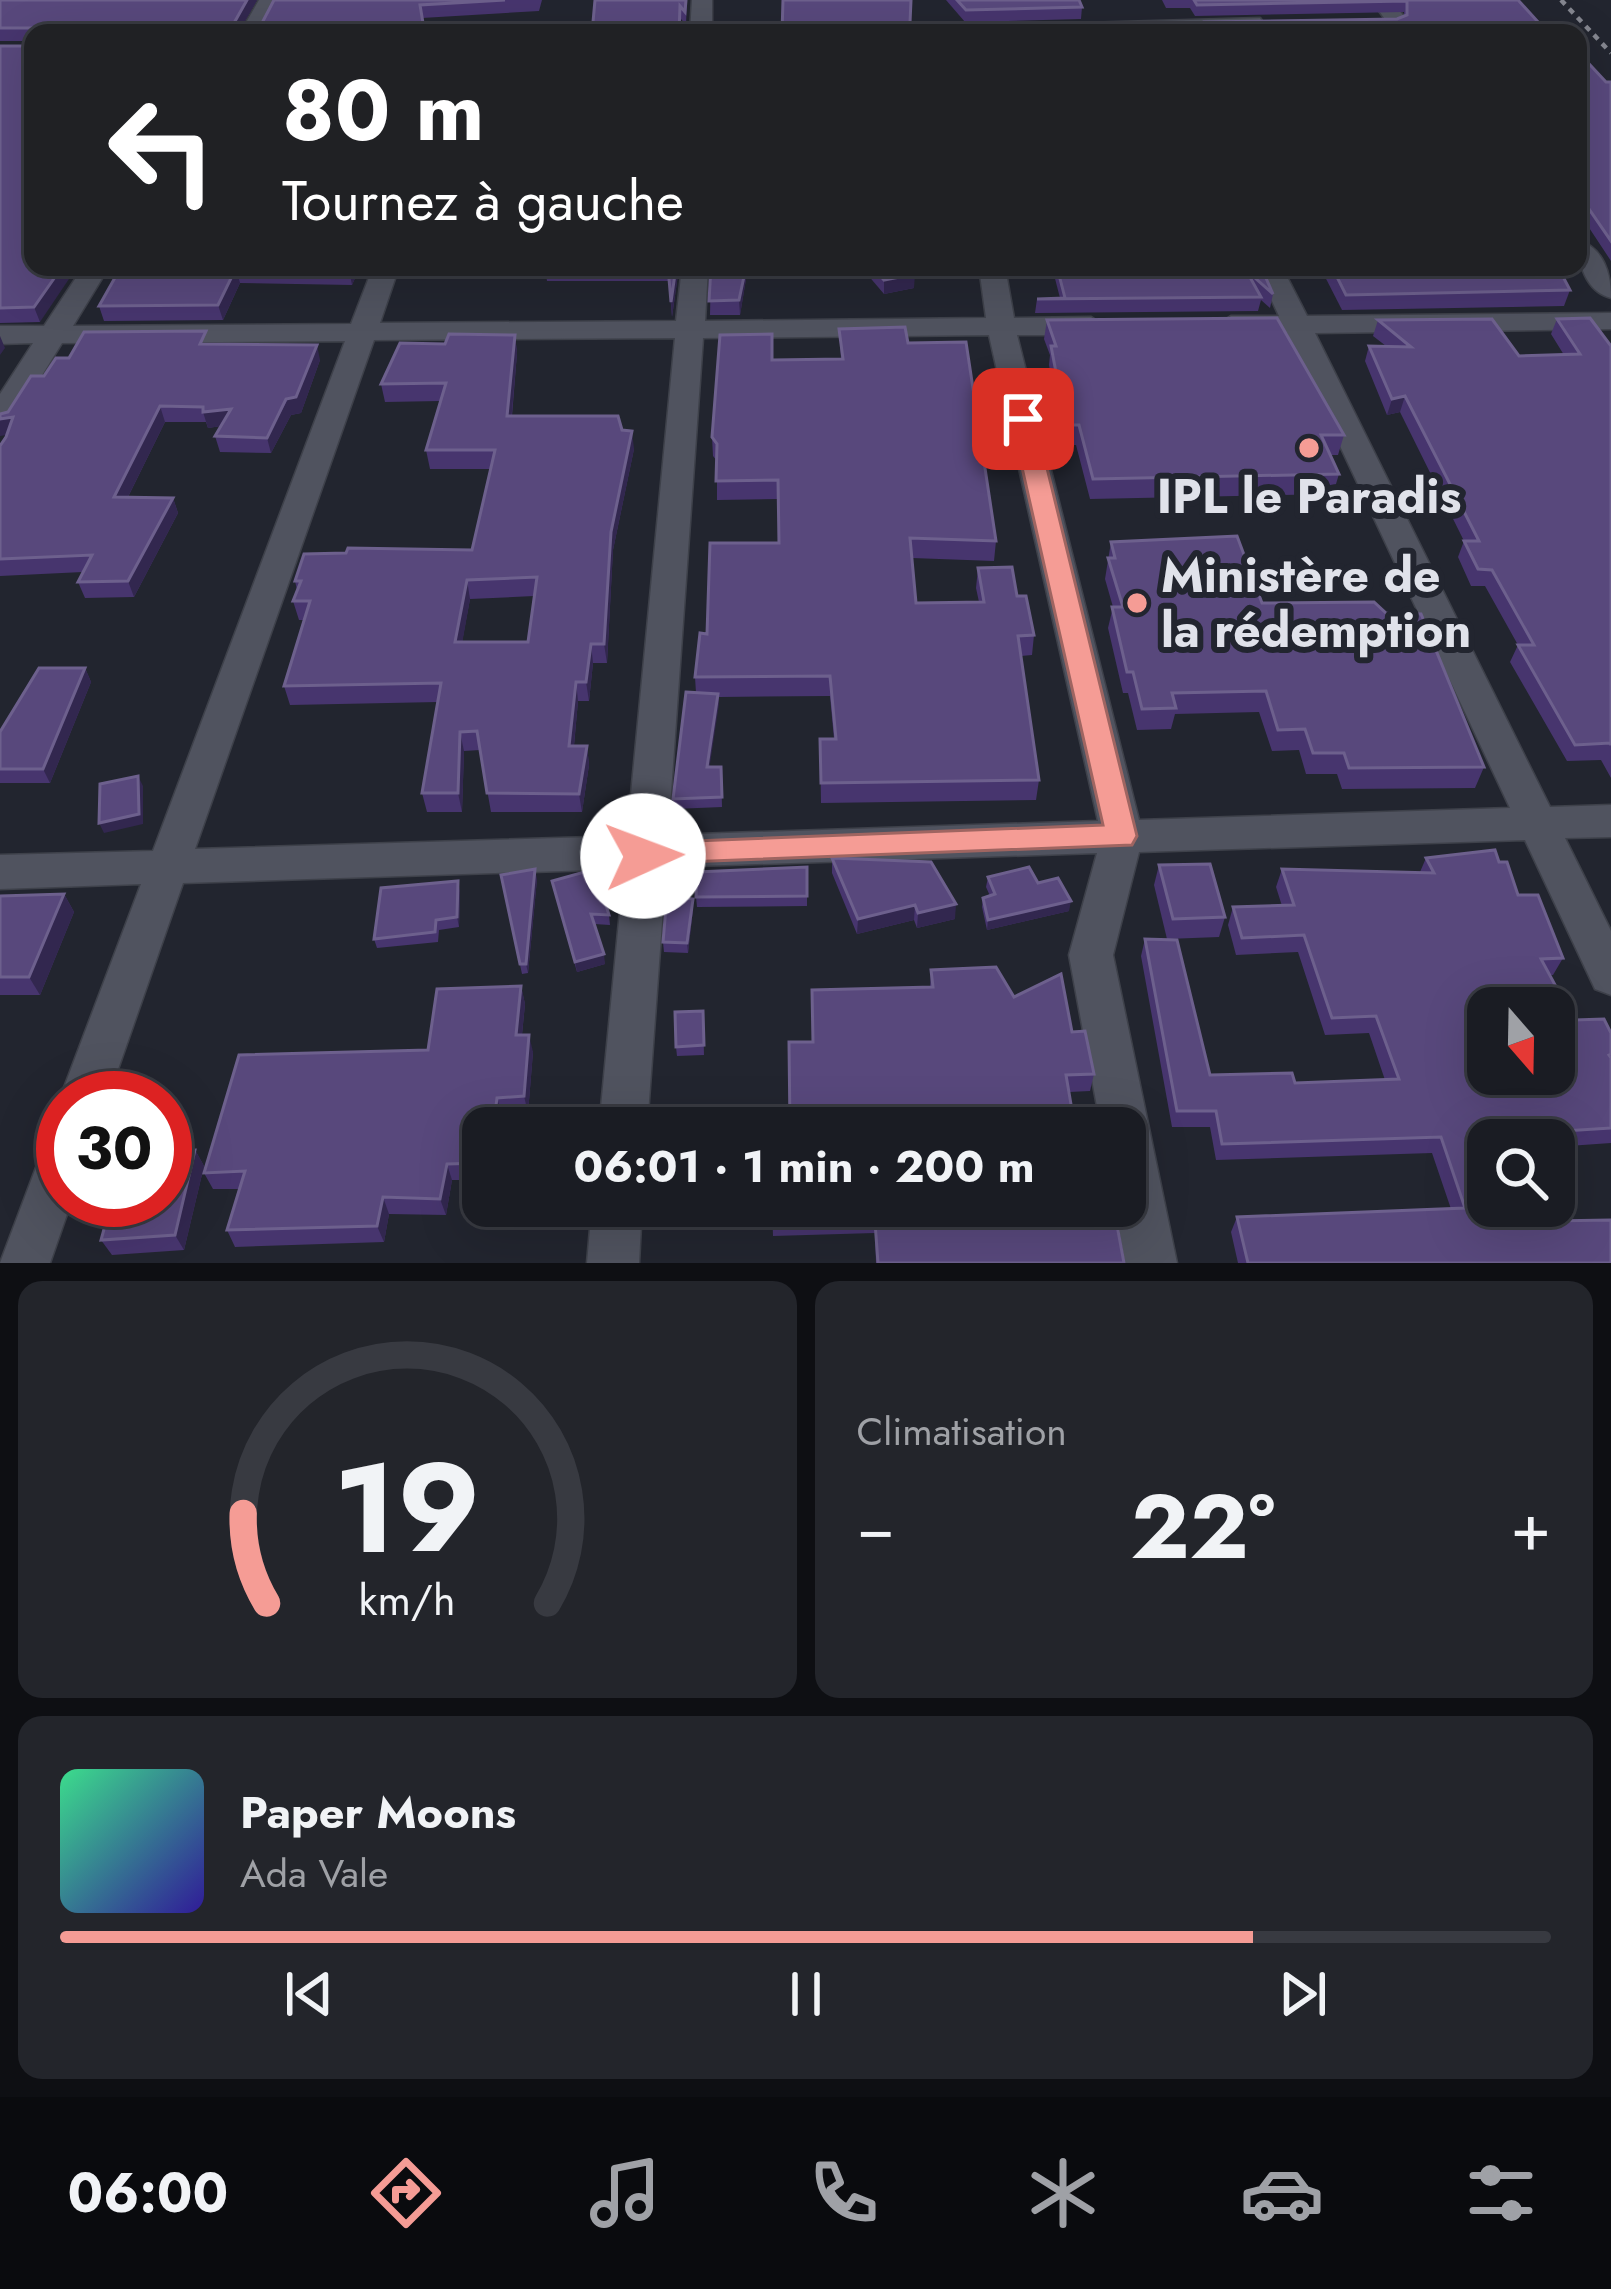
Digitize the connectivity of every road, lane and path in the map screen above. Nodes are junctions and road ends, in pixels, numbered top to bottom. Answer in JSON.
{"nodes":[{"id":1,"x":1561,"y":0,"type":"edge"},
{"id":2,"x":1278,"y":22,"type":"edge"},
{"id":3,"x":1240,"y":24,"type":"edge"},
{"id":4,"x":1584,"y":24,"type":"edge"},
{"id":5,"x":1587,"y":28,"type":"edge"},
{"id":6,"x":1611,"y":53,"type":"edge"},
{"id":7,"x":1587,"y":259,"type":"edge"},
{"id":8,"x":90,"y":276,"type":"edge"},
{"id":9,"x":383,"y":276,"type":"edge"},
{"id":10,"x":695,"y":276,"type":"edge"},
{"id":11,"x":993,"y":276,"type":"edge"},
{"id":12,"x":1273,"y":276,"type":"edge"},
{"id":13,"x":1611,"y":290,"type":"edge"},
{"id":14,"x":1611,"y":321,"type":"edge"},
{"id":15,"x":1294,"y":324,"type":"junction"},
{"id":16,"x":1204,"y":325,"type":"edge"},
{"id":17,"x":1114,"y":326,"type":"edge"},
{"id":18,"x":1001,"y":327,"type":"junction"},
{"id":19,"x":693,"y":329,"type":"junction"},
{"id":20,"x":363,"y":332,"type":"junction"},
{"id":21,"x":51,"y":334,"type":"junction"},
{"id":22,"x":0,"y":335,"type":"edge"},
{"id":23,"x":0,"y":418,"type":"edge"},
{"id":24,"x":1611,"y":821,"type":"edge"},
{"id":25,"x":1535,"y":822,"type":"junction"},
{"id":26,"x":1121,"y":836,"type":"junction"},
{"id":27,"x":643,"y":856,"type":"junction"},
{"id":28,"x":168,"y":868,"type":"junction"},
{"id":29,"x":0,"y":872,"type":"edge"},
{"id":30,"x":1611,"y":976,"type":"edge"},
{"id":31,"x":94,"y":1071,"type":"edge"},
{"id":32,"x":625,"y":1107,"type":"edge"},
{"id":33,"x":37,"y":1227,"type":"edge"},
{"id":34,"x":616,"y":1227,"type":"edge"},
{"id":35,"x":24,"y":1263,"type":"edge"},
{"id":36,"x":613,"y":1263,"type":"edge"},
{"id":37,"x":1151,"y":1263,"type":"edge"}],
"edges":[{"from":1,"to":4,"type":"path"},
{"from":2,"to":3,"type":"street"},
{"from":5,"to":6,"type":"path"},
{"from":7,"to":13,"type":"street"},
{"from":8,"to":21,"type":"street"},
{"from":9,"to":20,"type":"street"},
{"from":10,"to":19,"type":"street"},
{"from":11,"to":18,"type":"street"},
{"from":12,"to":15,"type":"street"},
{"from":14,"to":15,"type":"street"},
{"from":15,"to":16,"type":"street"},
{"from":15,"to":25,"type":"street"},
{"from":17,"to":18,"type":"street"},
{"from":18,"to":19,"type":"street"},
{"from":18,"to":26,"type":"street"},
{"from":19,"to":20,"type":"street"},
{"from":19,"to":27,"type":"street"},
{"from":20,"to":21,"type":"street"},
{"from":20,"to":28,"type":"street"},
{"from":21,"to":22,"type":"street"},
{"from":21,"to":23,"type":"street"},
{"from":24,"to":25,"type":"street"},
{"from":25,"to":26,"type":"street"},
{"from":25,"to":30,"type":"street"},
{"from":26,"to":27,"type":"street"},
{"from":26,"to":37,"type":"street"},
{"from":27,"to":28,"type":"street"},
{"from":27,"to":32,"type":"street"},
{"from":28,"to":29,"type":"street"},
{"from":28,"to":31,"type":"street"},
{"from":33,"to":35,"type":"street"},
{"from":34,"to":36,"type":"street"}]}
